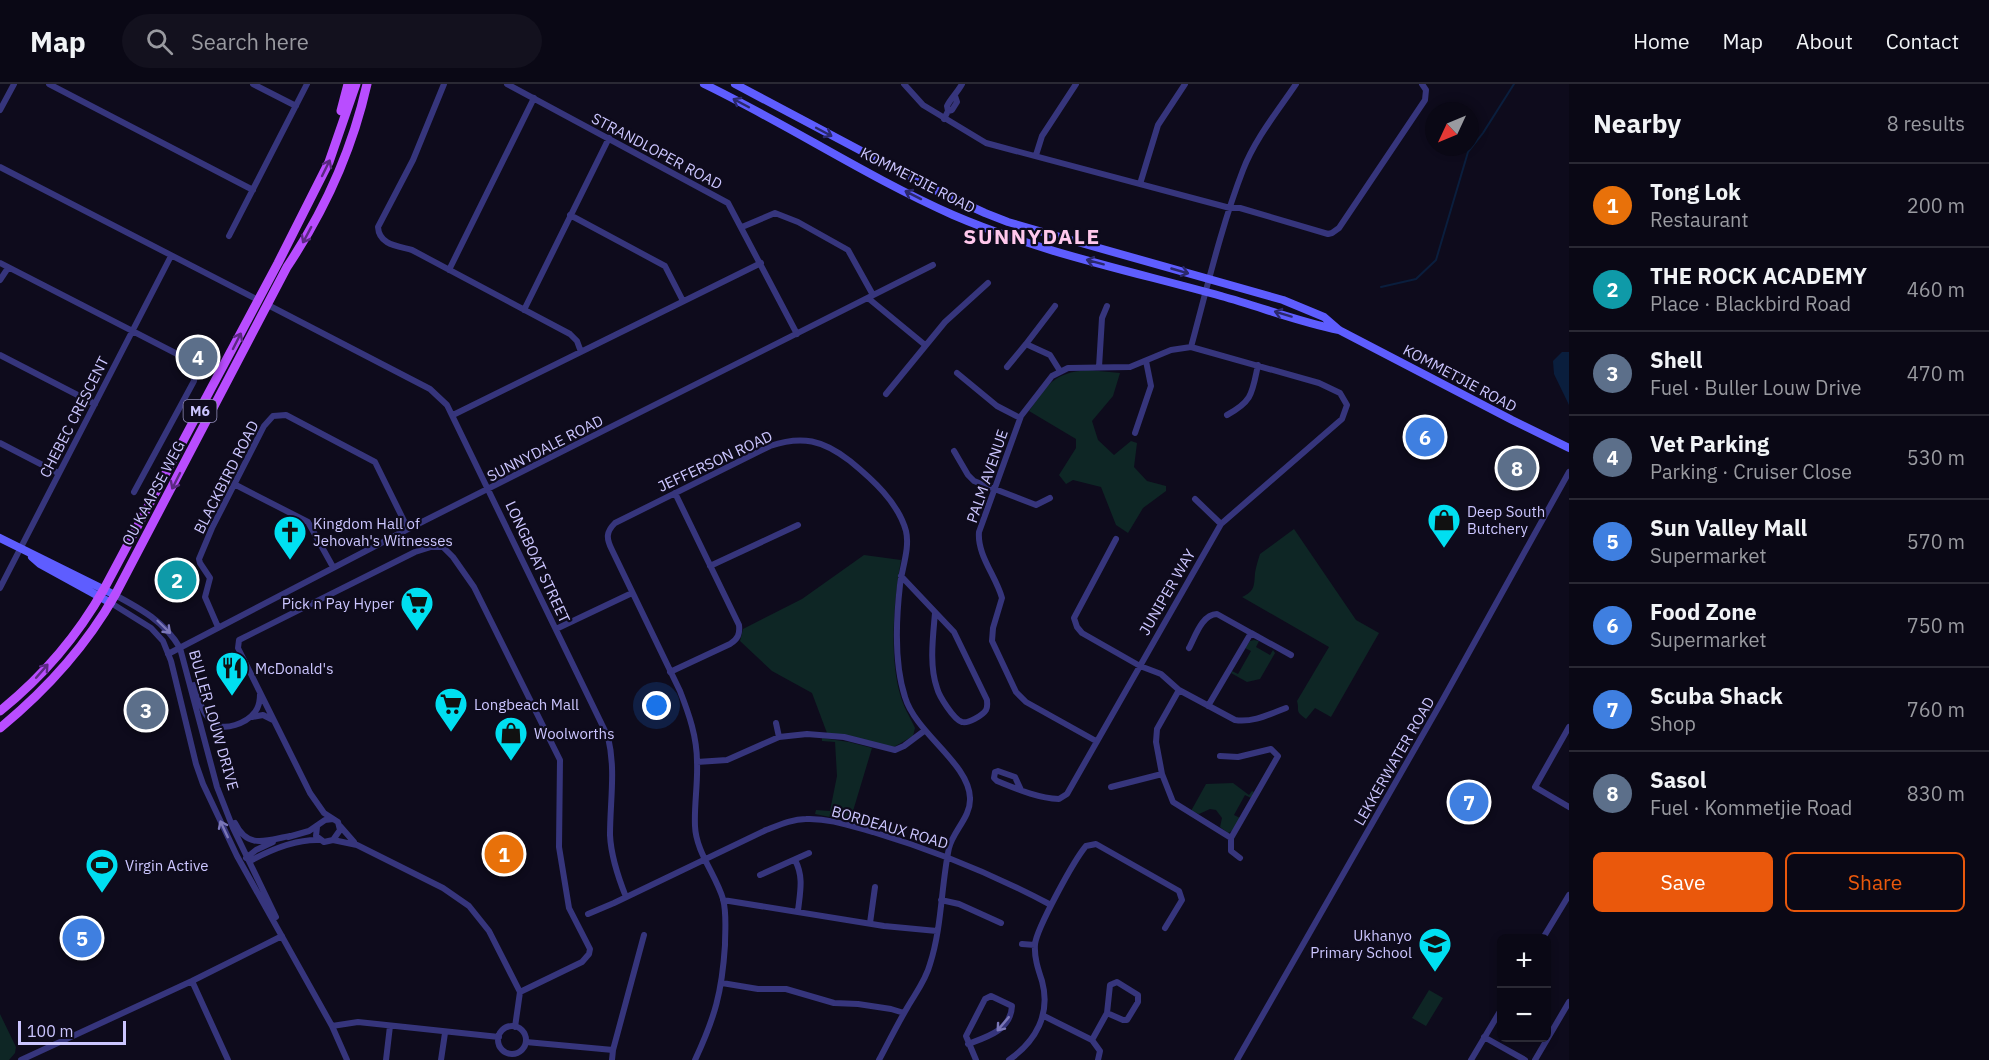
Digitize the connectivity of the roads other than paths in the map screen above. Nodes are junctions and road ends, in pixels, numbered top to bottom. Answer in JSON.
{"nodes":[{"id":1,"x":14,"y":84,"type":"edge"},
{"id":2,"x":49,"y":84,"type":"edge"},
{"id":3,"x":253,"y":84,"type":"edge"},
{"id":4,"x":307,"y":84,"type":"edge"},
{"id":5,"x":348,"y":84,"type":"edge"},
{"id":6,"x":356,"y":84,"type":"edge"},
{"id":7,"x":367,"y":84,"type":"edge"},
{"id":8,"x":374,"y":84,"type":"edge"},
{"id":9,"x":444,"y":84,"type":"edge"},
{"id":10,"x":507,"y":84,"type":"edge"},
{"id":11,"x":704,"y":84,"type":"edge"},
{"id":12,"x":735,"y":84,"type":"edge"},
{"id":13,"x":904,"y":84,"type":"edge"},
{"id":14,"x":962,"y":84,"type":"edge"},
{"id":15,"x":1076,"y":84,"type":"edge"},
{"id":16,"x":1185,"y":84,"type":"edge"},
{"id":17,"x":1296,"y":84,"type":"edge"},
{"id":18,"x":1422,"y":84,"type":"edge"},
{"id":19,"x":721,"y":88,"type":"edge"},
{"id":20,"x":534,"y":98,"type":"junction"},
{"id":21,"x":296,"y":106,"type":"junction"},
{"id":22,"x":0,"y":110,"type":"edge"},
{"id":23,"x":944,"y":119,"type":"junction"},
{"id":24,"x":358,"y":123,"type":"junction"},
{"id":25,"x":339,"y":134,"type":"junction"},
{"id":26,"x":609,"y":138,"type":"junction"},
{"id":27,"x":1036,"y":155,"type":"junction"},
{"id":28,"x":0,"y":167,"type":"edge"},
{"id":29,"x":1140,"y":184,"type":"junction"},
{"id":30,"x":254,"y":190,"type":"junction"},
{"id":31,"x":1230,"y":208,"type":"junction"},
{"id":32,"x":570,"y":215,"type":"junction"},
{"id":33,"x":742,"y":227,"type":"junction"},
{"id":34,"x":230,"y":236,"type":"dead end"},
{"id":35,"x":171,"y":256,"type":"junction"},
{"id":36,"x":0,"y":263,"type":"edge"},
{"id":37,"x":761,"y":263,"type":"junction"},
{"id":38,"x":933,"y":265,"type":"dead end"},
{"id":39,"x":8,"y":268,"type":"junction"},
{"id":40,"x":449,"y":270,"type":"junction"},
{"id":41,"x":1209,"y":279,"type":"junction"},
{"id":42,"x":0,"y":280,"type":"edge"},
{"id":43,"x":988,"y":283,"type":"dead end"},
{"id":44,"x":1206,"y":292,"type":"junction"},
{"id":45,"x":871,"y":297,"type":"junction"},
{"id":46,"x":258,"y":300,"type":"junction"},
{"id":47,"x":683,"y":301,"type":"junction"},
{"id":48,"x":268,"y":305,"type":"junction"},
{"id":49,"x":1055,"y":306,"type":"dead end"},
{"id":50,"x":1107,"y":306,"type":"dead end"},
{"id":51,"x":524,"y":310,"type":"junction"},
{"id":52,"x":1339,"y":330,"type":"junction"},
{"id":53,"x":132,"y":331,"type":"junction"},
{"id":54,"x":797,"y":334,"type":"junction"},
{"id":55,"x":1026,"y":344,"type":"junction"},
{"id":56,"x":925,"y":345,"type":"junction"},
{"id":57,"x":1191,"y":347,"type":"junction"},
{"id":58,"x":581,"y":352,"type":"junction"},
{"id":59,"x":0,"y":355,"type":"edge"},
{"id":60,"x":1146,"y":361,"type":"junction"},
{"id":61,"x":1258,"y":365,"type":"junction"},
{"id":62,"x":1007,"y":367,"type":"dead end"},
{"id":63,"x":1100,"y":368,"type":"junction"},
{"id":64,"x":1060,"y":371,"type":"junction"},
{"id":65,"x":957,"y":373,"type":"dead end"},
{"id":66,"x":886,"y":394,"type":"dead end"},
{"id":67,"x":95,"y":404,"type":"junction"},
{"id":68,"x":453,"y":415,"type":"junction"},
{"id":69,"x":1227,"y":415,"type":"dead end"},
{"id":70,"x":1020,"y":418,"type":"junction"},
{"id":71,"x":1135,"y":433,"type":"dead end"},
{"id":72,"x":0,"y":443,"type":"edge"},
{"id":73,"x":1569,"y":448,"type":"edge"},
{"id":74,"x":954,"y":451,"type":"dead end"},
{"id":75,"x":1569,"y":472,"type":"edge"},
{"id":76,"x":58,"y":473,"type":"junction"},
{"id":77,"x":234,"y":484,"type":"junction"},
{"id":78,"x":489,"y":489,"type":"junction"},
{"id":79,"x":993,"y":490,"type":"junction"},
{"id":80,"x":134,"y":492,"type":"dead end"},
{"id":81,"x":675,"y":493,"type":"junction"},
{"id":82,"x":1050,"y":498,"type":"dead end"},
{"id":83,"x":1195,"y":499,"type":"dead end"},
{"id":84,"x":1221,"y":524,"type":"junction"},
{"id":85,"x":798,"y":525,"type":"dead end"},
{"id":86,"x":408,"y":529,"type":"junction"},
{"id":87,"x":0,"y":538,"type":"edge"},
{"id":88,"x":1116,"y":539,"type":"dead end"},
{"id":89,"x":23,"y":550,"type":"junction"},
{"id":90,"x":710,"y":566,"type":"junction"},
{"id":91,"x":333,"y":567,"type":"junction"},
{"id":92,"x":901,"y":576,"type":"junction"},
{"id":93,"x":0,"y":588,"type":"edge"},
{"id":94,"x":102,"y":593,"type":"junction"},
{"id":95,"x":632,"y":593,"type":"junction"},
{"id":96,"x":113,"y":599,"type":"junction"},
{"id":97,"x":935,"y":613,"type":"junction"},
{"id":98,"x":218,"y":627,"type":"junction"},
{"id":99,"x":556,"y":629,"type":"junction"},
{"id":100,"x":1251,"y":633,"type":"junction"},
{"id":101,"x":180,"y":648,"type":"junction"},
{"id":102,"x":1189,"y":648,"type":"dead end"},
{"id":103,"x":168,"y":654,"type":"junction"},
{"id":104,"x":1291,"y":655,"type":"dead end"},
{"id":105,"x":1140,"y":666,"type":"junction"},
{"id":106,"x":187,"y":671,"type":"junction"},
{"id":107,"x":670,"y":672,"type":"junction"},
{"id":108,"x":1179,"y":690,"type":"junction"},
{"id":109,"x":260,"y":693,"type":"junction"},
{"id":110,"x":1208,"y":706,"type":"junction"},
{"id":111,"x":1286,"y":708,"type":"dead end"},
{"id":112,"x":0,"y":711,"type":"edge"},
{"id":113,"x":248,"y":719,"type":"junction"},
{"id":114,"x":273,"y":720,"type":"junction"},
{"id":115,"x":776,"y":723,"type":"dead end"},
{"id":116,"x":1569,"y":727,"type":"edge"},
{"id":117,"x":0,"y":728,"type":"edge"},
{"id":118,"x":924,"y":731,"type":"junction"},
{"id":119,"x":1567,"y":735,"type":"edge"},
{"id":120,"x":780,"y":737,"type":"junction"},
{"id":121,"x":1096,"y":741,"type":"junction"},
{"id":122,"x":1220,"y":756,"type":"dead end"},
{"id":123,"x":210,"y":761,"type":"junction"},
{"id":124,"x":697,"y":762,"type":"junction"},
{"id":125,"x":1162,"y":774,"type":"junction"},
{"id":126,"x":1111,"y":787,"type":"dead end"},
{"id":127,"x":1021,"y":790,"type":"dead end"},
{"id":128,"x":310,"y":793,"type":"junction"},
{"id":129,"x":1569,"y":807,"type":"edge"},
{"id":130,"x":333,"y":819,"type":"junction"},
{"id":131,"x":318,"y":825,"type":"junction"},
{"id":132,"x":340,"y":826,"type":"junction"},
{"id":133,"x":290,"y":836,"type":"junction"},
{"id":134,"x":1231,"y":838,"type":"junction"},
{"id":135,"x":320,"y":840,"type":"junction"},
{"id":136,"x":333,"y":840,"type":"junction"},
{"id":137,"x":357,"y":844,"type":"junction"},
{"id":138,"x":809,"y":853,"type":"dead end"},
{"id":139,"x":237,"y":856,"type":"junction"},
{"id":140,"x":948,"y":856,"type":"junction"},
{"id":141,"x":1240,"y":858,"type":"dead end"},
{"id":142,"x":247,"y":859,"type":"junction"},
{"id":143,"x":705,"y":859,"type":"junction"},
{"id":144,"x":795,"y":860,"type":"junction"},
{"id":145,"x":247,"y":872,"type":"junction"},
{"id":146,"x":760,"y":875,"type":"dead end"},
{"id":147,"x":875,"y":887,"type":"dead end"},
{"id":148,"x":1569,"y":895,"type":"edge"},
{"id":149,"x":626,"y":897,"type":"junction"},
{"id":150,"x":723,"y":900,"type":"junction"},
{"id":151,"x":941,"y":900,"type":"junction"},
{"id":152,"x":1051,"y":905,"type":"junction"},
{"id":153,"x":798,"y":911,"type":"junction"},
{"id":154,"x":588,"y":914,"type":"dead end"},
{"id":155,"x":870,"y":923,"type":"junction"},
{"id":156,"x":1001,"y":923,"type":"dead end"},
{"id":157,"x":1165,"y":928,"type":"dead end"},
{"id":158,"x":937,"y":932,"type":"junction"},
{"id":159,"x":1546,"y":934,"type":"edge"},
{"id":160,"x":644,"y":935,"type":"dead end"},
{"id":161,"x":282,"y":936,"type":"junction"},
{"id":162,"x":1022,"y":944,"type":"dead end"},
{"id":163,"x":1035,"y":945,"type":"junction"},
{"id":164,"x":192,"y":981,"type":"junction"},
{"id":165,"x":722,"y":983,"type":"junction"},
{"id":166,"x":520,"y":992,"type":"junction"},
{"id":167,"x":1569,"y":1002,"type":"edge"},
{"id":168,"x":904,"y":1013,"type":"junction"},
{"id":169,"x":1107,"y":1013,"type":"junction"},
{"id":170,"x":1044,"y":1016,"type":"junction"},
{"id":171,"x":1497,"y":1016,"type":"edge"},
{"id":172,"x":332,"y":1026,"type":"junction"},
{"id":173,"x":390,"y":1026,"type":"junction"},
{"id":174,"x":515,"y":1027,"type":"junction"},
{"id":175,"x":445,"y":1033,"type":"junction"},
{"id":176,"x":499,"y":1037,"type":"junction"},
{"id":177,"x":1484,"y":1037,"type":"junction"},
{"id":178,"x":1092,"y":1040,"type":"junction"},
{"id":179,"x":526,"y":1042,"type":"junction"},
{"id":180,"x":968,"y":1044,"type":"junction"},
{"id":181,"x":613,"y":1050,"type":"junction"},
{"id":182,"x":509,"y":1057,"type":"edge"},
{"id":183,"x":21,"y":1060,"type":"edge"},
{"id":184,"x":228,"y":1060,"type":"edge"},
{"id":185,"x":347,"y":1060,"type":"edge"},
{"id":186,"x":386,"y":1060,"type":"edge"},
{"id":187,"x":441,"y":1060,"type":"edge"},
{"id":188,"x":612,"y":1060,"type":"edge"},
{"id":189,"x":697,"y":1060,"type":"edge"},
{"id":190,"x":879,"y":1060,"type":"edge"},
{"id":191,"x":976,"y":1060,"type":"edge"},
{"id":192,"x":1009,"y":1060,"type":"edge"},
{"id":193,"x":1098,"y":1060,"type":"edge"},
{"id":194,"x":1237,"y":1060,"type":"edge"},
{"id":195,"x":1471,"y":1060,"type":"edge"},
{"id":196,"x":1525,"y":1060,"type":"edge"},
{"id":197,"x":1534,"y":1060,"type":"edge"}],
"edges":[{"from":1,"to":22,"type":"street"},
{"from":2,"to":30,"type":"street"},
{"from":3,"to":21,"type":"street"},
{"from":4,"to":21,"type":"street"},
{"from":5,"to":25,"type":"main road"},
{"from":6,"to":25,"type":"main road","name":"OU KAAPSE WEG","number":"M6"},
{"from":7,"to":24,"type":"main road","name":"OU KAAPSE WEG","number":"M6"},
{"from":8,"to":24,"type":"main road"},
{"from":9,"to":40,"type":"street"},
{"from":10,"to":20,"type":"street","name":"STRANDLOPER ROAD"},
{"from":11,"to":19,"type":"main road","name":"KOMMETJIE ROAD"},
{"from":12,"to":41,"type":"main road","name":"KOMMETJIE ROAD","one_way":true},
{"from":13,"to":23,"type":"street"},
{"from":14,"to":23,"type":"street"},
{"from":15,"to":27,"type":"street"},
{"from":16,"to":29,"type":"street"},
{"from":17,"to":31,"type":"street"},
{"from":18,"to":31,"type":"street"},
{"from":44,"to":19,"type":"main road","name":"KOMMETJIE ROAD","one_way":true},
{"from":20,"to":26,"type":"street","name":"STRANDLOPER ROAD"},
{"from":20,"to":40,"type":"street"},
{"from":21,"to":30,"type":"street"},
{"from":23,"to":27,"type":"street"},
{"from":24,"to":48,"type":"main road","name":"OU KAAPSE WEG","number":"M6","one_way":true},
{"from":46,"to":25,"type":"main road","name":"OU KAAPSE WEG","number":"M6","one_way":true},
{"from":26,"to":32,"type":"street"},
{"from":26,"to":33,"type":"street","name":"STRANDLOPER ROAD"},
{"from":27,"to":29,"type":"street"},
{"from":28,"to":35,"type":"street"},
{"from":29,"to":31,"type":"street"},
{"from":30,"to":34,"type":"street"},
{"from":31,"to":41,"type":"street"},
{"from":32,"to":47,"type":"street"},
{"from":32,"to":51,"type":"street"},
{"from":33,"to":37,"type":"street","name":"STRANDLOPER ROAD"},
{"from":33,"to":45,"type":"street"},
{"from":35,"to":46,"type":"street"},
{"from":35,"to":53,"type":"street","name":"CHEBEC CRESCENT"},
{"from":36,"to":39,"type":"street"},
{"from":37,"to":47,"type":"street"},
{"from":37,"to":54,"type":"street","name":"STRANDLOPER ROAD"},
{"from":38,"to":45,"type":"street","name":"SUNNYDALE ROAD"},
{"from":39,"to":42,"type":"street"},
{"from":39,"to":53,"type":"street"},
{"from":40,"to":51,"type":"street"},
{"from":41,"to":44,"type":"street"},
{"from":41,"to":52,"type":"main road","name":"KOMMETJIE ROAD"},
{"from":43,"to":56,"type":"street"},
{"from":52,"to":44,"type":"main road","name":"KOMMETJIE ROAD","one_way":true},
{"from":44,"to":57,"type":"street"},
{"from":45,"to":54,"type":"street","name":"SUNNYDALE ROAD"},
{"from":45,"to":56,"type":"street"},
{"from":94,"to":46,"type":"main road","name":"OU KAAPSE WEG","number":"M6","one_way":true},
{"from":47,"to":58,"type":"street"},
{"from":48,"to":68,"type":"street","name":"LONGBOAT STREET"},
{"from":48,"to":96,"type":"main road","name":"OU KAAPSE WEG","number":"M6","one_way":true},
{"from":49,"to":55,"type":"street"},
{"from":50,"to":63,"type":"street"},
{"from":51,"to":58,"type":"street"},
{"from":52,"to":73,"type":"main road","name":"KOMMETJIE ROAD"},
{"from":53,"to":67,"type":"street","name":"CHEBEC CRESCENT"},
{"from":53,"to":80,"type":"street"},
{"from":54,"to":78,"type":"street","name":"SUNNYDALE ROAD"},
{"from":55,"to":62,"type":"street"},
{"from":55,"to":64,"type":"street"},
{"from":56,"to":66,"type":"street"},
{"from":57,"to":60,"type":"street"},
{"from":57,"to":61,"type":"street"},
{"from":58,"to":68,"type":"street"},
{"from":59,"to":67,"type":"street"},
{"from":60,"to":63,"type":"street"},
{"from":60,"to":71,"type":"street"},
{"from":61,"to":69,"type":"street"},
{"from":61,"to":84,"type":"street","name":"JUNIPER WAY"},
{"from":63,"to":64,"type":"street"},
{"from":64,"to":70,"type":"street","name":"PALM AVENUE"},
{"from":65,"to":70,"type":"street"},
{"from":67,"to":76,"type":"street","name":"CHEBEC CRESCENT"},
{"from":68,"to":78,"type":"street","name":"LONGBOAT STREET"},
{"from":70,"to":79,"type":"street","name":"PALM AVENUE"},
{"from":72,"to":76,"type":"street"},
{"from":74,"to":79,"type":"street"},
{"from":75,"to":194,"type":"street","name":"LEKKERWATER ROAD"},
{"from":76,"to":89,"type":"street","name":"CHEBEC CRESCENT"},
{"from":77,"to":86,"type":"street","name":"BLACKBIRD ROAD"},
{"from":77,"to":91,"type":"street"},
{"from":77,"to":98,"type":"street","name":"BLACKBIRD ROAD"},
{"from":78,"to":86,"type":"street","name":"SUNNYDALE ROAD"},
{"from":78,"to":99,"type":"street","name":"LONGBOAT STREET"},
{"from":79,"to":82,"type":"street"},
{"from":79,"to":121,"type":"street","name":"PALM AVENUE"},
{"from":81,"to":90,"type":"street"},
{"from":81,"to":92,"type":"street","name":"JEFFERSON ROAD"},
{"from":81,"to":95,"type":"street","name":"JEFFERSON ROAD"},
{"from":83,"to":84,"type":"street"},
{"from":84,"to":105,"type":"street","name":"JUNIPER WAY"},
{"from":85,"to":90,"type":"street"},
{"from":86,"to":91,"type":"street","name":"SUNNYDALE ROAD"},
{"from":87,"to":89,"type":"main road","name":"BULLER LOUW DRIVE"},
{"from":88,"to":105,"type":"street"},
{"from":89,"to":93,"type":"street","name":"CHEBEC CRESCENT"},
{"from":89,"to":94,"type":"main road","name":"BULLER LOUW DRIVE"},
{"from":90,"to":107,"type":"street"},
{"from":91,"to":98,"type":"street","name":"SUNNYDALE ROAD"},
{"from":92,"to":97,"type":"street"},
{"from":92,"to":118,"type":"street","name":"JEFFERSON ROAD"},
{"from":94,"to":96,"type":"main road","name":"BULLER LOUW DRIVE"},
{"from":112,"to":94,"type":"main road","name":"OU KAAPSE WEG","number":"M6","one_way":true},
{"from":95,"to":99,"type":"street"},
{"from":95,"to":107,"type":"street","name":"JEFFERSON ROAD"},
{"from":96,"to":101,"type":"street","name":"BULLER LOUW DRIVE","one_way":true},
{"from":96,"to":103,"type":"street","name":"BULLER LOUW DRIVE"},
{"from":96,"to":117,"type":"main road","name":"OU KAAPSE WEG","number":"M6"},
{"from":97,"to":97,"type":"street"},
{"from":98,"to":101,"type":"street","name":"SUNNYDALE ROAD"},
{"from":99,"to":149,"type":"street","name":"LONGBOAT STREET"},
{"from":100,"to":102,"type":"street"},
{"from":100,"to":104,"type":"street"},
{"from":100,"to":110,"type":"street"},
{"from":101,"to":103,"type":"street","name":"SUNNYDALE ROAD"},
{"from":101,"to":106,"type":"street","name":"BULLER LOUW DRIVE"},
{"from":139,"to":103,"type":"street","name":"BULLER LOUW DRIVE","one_way":true},
{"from":105,"to":108,"type":"street"},
{"from":105,"to":121,"type":"street","name":"JUNIPER WAY"},
{"from":106,"to":113,"type":"street"},
{"from":106,"to":123,"type":"street","name":"BULLER LOUW DRIVE"},
{"from":107,"to":124,"type":"street","name":"JEFFERSON ROAD"},
{"from":108,"to":110,"type":"street"},
{"from":108,"to":125,"type":"street"},
{"from":109,"to":113,"type":"street"},
{"from":109,"to":114,"type":"street"},
{"from":109,"to":166,"type":"street"},
{"from":110,"to":111,"type":"street"},
{"from":113,"to":114,"type":"street"},
{"from":114,"to":128,"type":"street"},
{"from":115,"to":120,"type":"street"},
{"from":116,"to":119,"type":"street"},
{"from":118,"to":120,"type":"street"},
{"from":118,"to":140,"type":"street","name":"JEFFERSON ROAD"},
{"from":119,"to":129,"type":"street"},
{"from":120,"to":124,"type":"street"},
{"from":121,"to":127,"type":"street","name":"JUNIPER WAY"},
{"from":122,"to":134,"type":"street"},
{"from":123,"to":133,"type":"street"},
{"from":123,"to":142,"type":"street","name":"BULLER LOUW DRIVE"},
{"from":124,"to":143,"type":"street","name":"JEFFERSON ROAD"},
{"from":125,"to":126,"type":"street"},
{"from":125,"to":134,"type":"street"},
{"from":128,"to":130,"type":"street"},
{"from":128,"to":131,"type":"street"},
{"from":130,"to":131,"type":"street"},
{"from":130,"to":132,"type":"street"},
{"from":131,"to":133,"type":"street"},
{"from":131,"to":135,"type":"street"},
{"from":132,"to":136,"type":"street"},
{"from":132,"to":137,"type":"street"},
{"from":133,"to":142,"type":"street"},
{"from":134,"to":141,"type":"street"},
{"from":135,"to":136,"type":"street"},
{"from":135,"to":142,"type":"street"},
{"from":136,"to":137,"type":"street"},
{"from":137,"to":166,"type":"street"},
{"from":138,"to":144,"type":"street"},
{"from":139,"to":142,"type":"street"},
{"from":139,"to":145,"type":"street","name":"BULLER LOUW DRIVE"},
{"from":140,"to":143,"type":"street","name":"BORDEAUX ROAD"},
{"from":140,"to":151,"type":"street","name":"JEFFERSON ROAD"},
{"from":140,"to":152,"type":"street","name":"BORDEAUX ROAD"},
{"from":142,"to":145,"type":"street"},
{"from":142,"to":161,"type":"street","name":"BULLER LOUW DRIVE"},
{"from":143,"to":149,"type":"street","name":"BORDEAUX ROAD"},
{"from":143,"to":150,"type":"street","name":"JEFFERSON ROAD"},
{"from":144,"to":146,"type":"street"},
{"from":144,"to":153,"type":"street"},
{"from":145,"to":161,"type":"street","name":"BULLER LOUW DRIVE"},
{"from":147,"to":155,"type":"street"},
{"from":148,"to":159,"type":"street"},
{"from":149,"to":154,"type":"street","name":"BORDEAUX ROAD"},
{"from":150,"to":153,"type":"street"},
{"from":150,"to":165,"type":"street","name":"JEFFERSON ROAD"},
{"from":151,"to":156,"type":"street"},
{"from":151,"to":158,"type":"street","name":"JEFFERSON ROAD"},
{"from":152,"to":157,"type":"street"},
{"from":152,"to":163,"type":"street"},
{"from":153,"to":155,"type":"street"},
{"from":155,"to":158,"type":"street"},
{"from":158,"to":168,"type":"street","name":"JEFFERSON ROAD"},
{"from":160,"to":181,"type":"street"},
{"from":161,"to":164,"type":"street"},
{"from":161,"to":172,"type":"street","name":"BULLER LOUW DRIVE"},
{"from":162,"to":163,"type":"street"},
{"from":163,"to":170,"type":"street"},
{"from":164,"to":183,"type":"street"},
{"from":164,"to":184,"type":"street"},
{"from":165,"to":168,"type":"street"},
{"from":165,"to":189,"type":"street","name":"JEFFERSON ROAD"},
{"from":166,"to":174,"type":"street"},
{"from":167,"to":197,"type":"street"},
{"from":168,"to":190,"type":"street","name":"JEFFERSON ROAD"},
{"from":169,"to":169,"type":"street"},
{"from":169,"to":178,"type":"street"},
{"from":170,"to":178,"type":"street"},
{"from":170,"to":192,"type":"street"},
{"from":171,"to":177,"type":"street"},
{"from":172,"to":173,"type":"street"},
{"from":172,"to":185,"type":"street","name":"BULLER LOUW DRIVE"},
{"from":173,"to":175,"type":"street"},
{"from":173,"to":186,"type":"street"},
{"from":174,"to":176,"type":"street"},
{"from":174,"to":179,"type":"street"},
{"from":175,"to":176,"type":"street"},
{"from":175,"to":187,"type":"street"},
{"from":176,"to":182,"type":"street"},
{"from":177,"to":195,"type":"street"},
{"from":177,"to":196,"type":"street"},
{"from":178,"to":193,"type":"street"},
{"from":179,"to":181,"type":"street"},
{"from":179,"to":182,"type":"street"},
{"from":180,"to":180,"type":"street","one_way":true},
{"from":180,"to":191,"type":"street"},
{"from":181,"to":188,"type":"street"}]}
